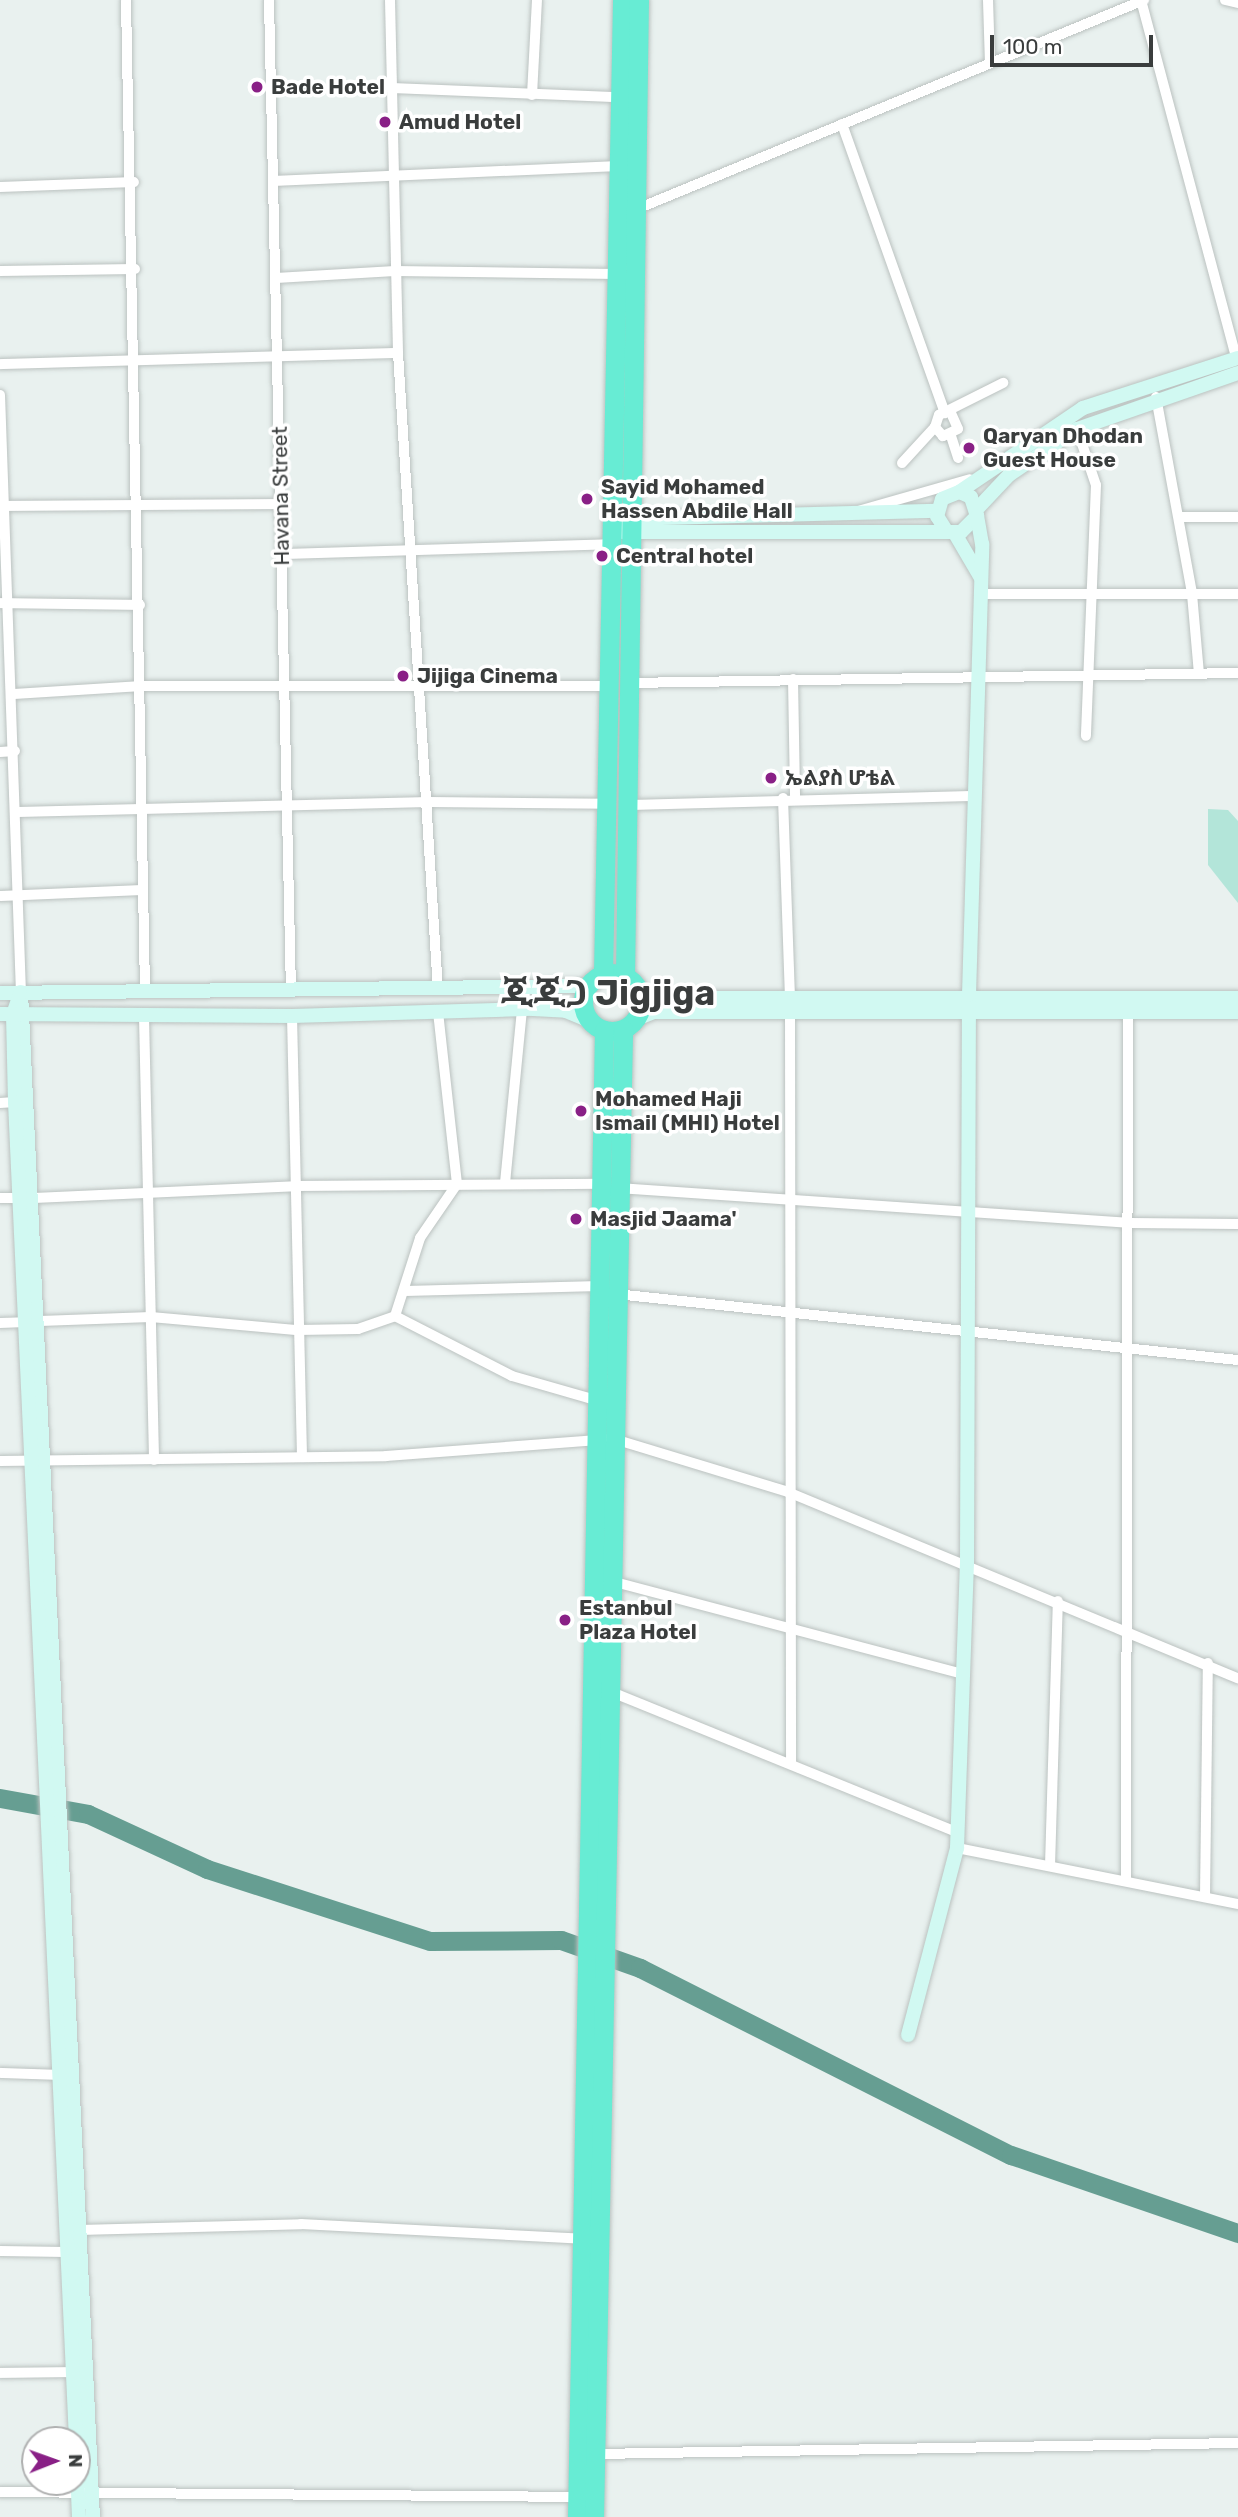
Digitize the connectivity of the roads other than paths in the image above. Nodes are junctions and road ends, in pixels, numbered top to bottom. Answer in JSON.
{"nodes":[{"id":1,"x":126,"y":0,"type":"edge"},
{"id":2,"x":269,"y":0,"type":"edge"},
{"id":3,"x":390,"y":0,"type":"edge"},
{"id":4,"x":537,"y":0,"type":"edge"},
{"id":5,"x":622,"y":0,"type":"edge"},
{"id":6,"x":639,"y":0,"type":"edge"},
{"id":7,"x":988,"y":0,"type":"edge"},
{"id":8,"x":1143,"y":0,"type":"edge"},
{"id":9,"x":1225,"y":0,"type":"edge"},
{"id":10,"x":1238,"y":3,"type":"edge"},
{"id":11,"x":990,"y":63,"type":"junction"},
{"id":12,"x":391,"y":88,"type":"junction"},
{"id":13,"x":532,"y":94,"type":"junction"},
{"id":14,"x":620,"y":97,"type":"junction"},
{"id":15,"x":842,"y":124,"type":"junction"},
{"id":16,"x":619,"y":166,"type":"junction"},
{"id":17,"x":393,"y":175,"type":"junction"},
{"id":18,"x":273,"y":181,"type":"junction"},
{"id":19,"x":134,"y":182,"type":"junction"},
{"id":20,"x":0,"y":187,"type":"edge"},
{"id":21,"x":627,"y":213,"type":"junction"},
{"id":22,"x":135,"y":269,"type":"junction"},
{"id":23,"x":0,"y":271,"type":"edge"},
{"id":24,"x":395,"y":271,"type":"junction"},
{"id":25,"x":617,"y":274,"type":"junction"},
{"id":26,"x":276,"y":278,"type":"junction"},
{"id":27,"x":398,"y":353,"type":"junction"},
{"id":28,"x":136,"y":356,"type":"junction"},
{"id":29,"x":278,"y":358,"type":"junction"},
{"id":30,"x":1237,"y":363,"type":"edge"},
{"id":31,"x":0,"y":364,"type":"edge"},
{"id":32,"x":1003,"y":383,"type":"dead end"},
{"id":33,"x":0,"y":395,"type":"edge"},
{"id":34,"x":1156,"y":397,"type":"junction"},
{"id":35,"x":948,"y":413,"type":"junction"},
{"id":36,"x":935,"y":427,"type":"junction"},
{"id":37,"x":1077,"y":429,"type":"junction"},
{"id":38,"x":951,"y":436,"type":"junction"},
{"id":39,"x":958,"y":458,"type":"dead end"},
{"id":40,"x":902,"y":463,"type":"dead end"},
{"id":41,"x":983,"y":474,"type":"junction"},
{"id":42,"x":959,"y":492,"type":"junction"},
{"id":43,"x":279,"y":504,"type":"junction"},
{"id":44,"x":4,"y":506,"type":"junction"},
{"id":45,"x":138,"y":506,"type":"junction"},
{"id":46,"x":937,"y":510,"type":"junction"},
{"id":47,"x":977,"y":512,"type":"junction"},
{"id":48,"x":845,"y":516,"type":"junction"},
{"id":49,"x":1180,"y":517,"type":"junction"},
{"id":50,"x":1238,"y":517,"type":"edge"},
{"id":51,"x":620,"y":529,"type":"junction"},
{"id":52,"x":950,"y":530,"type":"junction"},
{"id":53,"x":411,"y":547,"type":"junction"},
{"id":54,"x":282,"y":554,"type":"junction"},
{"id":55,"x":981,"y":578,"type":"junction"},
{"id":56,"x":981,"y":594,"type":"junction"},
{"id":57,"x":1192,"y":594,"type":"junction"},
{"id":58,"x":1238,"y":594,"type":"edge"},
{"id":59,"x":1089,"y":595,"type":"junction"},
{"id":60,"x":5,"y":603,"type":"edge"},
{"id":61,"x":141,"y":605,"type":"junction"},
{"id":62,"x":1238,"y":673,"type":"edge"},
{"id":63,"x":1199,"y":674,"type":"junction"},
{"id":64,"x":1091,"y":676,"type":"junction"},
{"id":65,"x":977,"y":678,"type":"junction"},
{"id":66,"x":793,"y":679,"type":"junction"},
{"id":67,"x":420,"y":684,"type":"junction"},
{"id":68,"x":142,"y":685,"type":"junction"},
{"id":69,"x":619,"y":685,"type":"junction"},
{"id":70,"x":284,"y":687,"type":"junction"},
{"id":71,"x":14,"y":694,"type":"junction"},
{"id":72,"x":1086,"y":736,"type":"dead end"},
{"id":73,"x":15,"y":751,"type":"junction"},
{"id":74,"x":0,"y":752,"type":"edge"},
{"id":75,"x":975,"y":796,"type":"junction"},
{"id":76,"x":789,"y":797,"type":"junction"},
{"id":77,"x":429,"y":802,"type":"junction"},
{"id":78,"x":617,"y":805,"type":"junction"},
{"id":79,"x":286,"y":807,"type":"junction"},
{"id":80,"x":142,"y":810,"type":"junction"},
{"id":81,"x":18,"y":812,"type":"junction"},
{"id":82,"x":143,"y":890,"type":"junction"},
{"id":83,"x":20,"y":895,"type":"junction"},
{"id":84,"x":0,"y":896,"type":"edge"},
{"id":85,"x":603,"y":974,"type":"junction"},
{"id":86,"x":625,"y":976,"type":"junction"},
{"id":87,"x":588,"y":986,"type":"junction"},
{"id":88,"x":145,"y":990,"type":"junction"},
{"id":89,"x":438,"y":990,"type":"junction"},
{"id":90,"x":639,"y":990,"type":"junction"},
{"id":91,"x":21,"y":992,"type":"junction"},
{"id":92,"x":291,"y":992,"type":"junction"},
{"id":93,"x":0,"y":993,"type":"edge"},
{"id":94,"x":969,"y":995,"type":"junction"},
{"id":95,"x":1238,"y":998,"type":"edge"},
{"id":96,"x":790,"y":1003,"type":"junction"},
{"id":97,"x":522,"y":1009,"type":"junction"},
{"id":98,"x":438,"y":1011,"type":"junction"},
{"id":99,"x":969,"y":1011,"type":"junction"},
{"id":100,"x":1128,"y":1012,"type":"junction"},
{"id":101,"x":1238,"y":1012,"type":"edge"},
{"id":102,"x":13,"y":1014,"type":"edge"},
{"id":103,"x":292,"y":1016,"type":"junction"},
{"id":104,"x":144,"y":1017,"type":"junction"},
{"id":105,"x":613,"y":1025,"type":"junction"},
{"id":106,"x":7,"y":1102,"type":"edge"},
{"id":107,"x":505,"y":1183,"type":"junction"},
{"id":108,"x":457,"y":1184,"type":"junction"},
{"id":109,"x":295,"y":1186,"type":"junction"},
{"id":110,"x":610,"y":1186,"type":"junction"},
{"id":111,"x":149,"y":1191,"type":"junction"},
{"id":112,"x":0,"y":1198,"type":"edge"},
{"id":113,"x":27,"y":1198,"type":"junction"},
{"id":114,"x":791,"y":1199,"type":"junction"},
{"id":115,"x":970,"y":1209,"type":"junction"},
{"id":116,"x":1130,"y":1223,"type":"junction"},
{"id":117,"x":1238,"y":1224,"type":"edge"},
{"id":118,"x":608,"y":1290,"type":"junction"},
{"id":119,"x":405,"y":1291,"type":"junction"},
{"id":120,"x":793,"y":1313,"type":"junction"},
{"id":121,"x":394,"y":1316,"type":"junction"},
{"id":122,"x":152,"y":1317,"type":"junction"},
{"id":123,"x":40,"y":1321,"type":"junction"},
{"id":124,"x":25,"y":1322,"type":"junction"},
{"id":125,"x":0,"y":1323,"type":"edge"},
{"id":126,"x":299,"y":1330,"type":"junction"},
{"id":127,"x":968,"y":1330,"type":"junction"},
{"id":128,"x":1131,"y":1346,"type":"junction"},
{"id":129,"x":1238,"y":1360,"type":"edge"},
{"id":130,"x":598,"y":1401,"type":"junction"},
{"id":131,"x":606,"y":1440,"type":"junction"},
{"id":132,"x":302,"y":1457,"type":"junction"},
{"id":133,"x":154,"y":1460,"type":"junction"},
{"id":134,"x":0,"y":1461,"type":"edge"},
{"id":135,"x":40,"y":1463,"type":"junction"},
{"id":136,"x":788,"y":1492,"type":"junction"},
{"id":137,"x":967,"y":1563,"type":"junction"},
{"id":138,"x":611,"y":1581,"type":"junction"},
{"id":139,"x":1058,"y":1601,"type":"junction"},
{"id":140,"x":1128,"y":1630,"type":"junction"},
{"id":141,"x":794,"y":1631,"type":"junction"},
{"id":142,"x":1208,"y":1664,"type":"junction"},
{"id":143,"x":960,"y":1673,"type":"junction"},
{"id":144,"x":1238,"y":1678,"type":"edge"},
{"id":145,"x":610,"y":1691,"type":"junction"},
{"id":146,"x":791,"y":1764,"type":"junction"},
{"id":147,"x":957,"y":1832,"type":"junction"},
{"id":148,"x":957,"y":1847,"type":"junction"},
{"id":149,"x":1050,"y":1866,"type":"junction"},
{"id":150,"x":1126,"y":1881,"type":"junction"},
{"id":151,"x":1205,"y":1897,"type":"junction"},
{"id":152,"x":598,"y":1898,"type":"junction"},
{"id":153,"x":1238,"y":1903,"type":"edge"},
{"id":154,"x":596,"y":1982,"type":"junction"},
{"id":155,"x":908,"y":2035,"type":"dead end"},
{"id":156,"x":0,"y":2073,"type":"edge"},
{"id":157,"x":59,"y":2075,"type":"junction"},
{"id":158,"x":74,"y":2075,"type":"junction"},
{"id":159,"x":79,"y":2230,"type":"junction"},
{"id":160,"x":583,"y":2239,"type":"junction"},
{"id":161,"x":0,"y":2250,"type":"edge"},
{"id":162,"x":66,"y":2252,"type":"junction"},
{"id":163,"x":72,"y":2372,"type":"junction"},
{"id":164,"x":0,"y":2373,"type":"edge"},
{"id":165,"x":75,"y":2426,"type":"edge"},
{"id":166,"x":83,"y":2426,"type":"edge"},
{"id":167,"x":1238,"y":2443,"type":"edge"},
{"id":168,"x":596,"y":2454,"type":"junction"},
{"id":169,"x":0,"y":2492,"type":"edge"},
{"id":170,"x":21,"y":2493,"type":"edge"},
{"id":171,"x":91,"y":2495,"type":"edge"},
{"id":172,"x":85,"y":2496,"type":"edge"},
{"id":173,"x":85,"y":2496,"type":"edge"},
{"id":174,"x":586,"y":2507,"type":"edge"},
{"id":175,"x":79,"y":2517,"type":"edge"},
{"id":176,"x":93,"y":2517,"type":"edge"}],
"edges":[{"from":1,"to":19,"type":"street"},
{"from":2,"to":18,"type":"street","name":"Havana Street"},
{"from":3,"to":12,"type":"street"},
{"from":4,"to":13,"type":"street"},
{"from":5,"to":14,"type":"highway"},
{"from":6,"to":21,"type":"highway"},
{"from":7,"to":11,"type":"street"},
{"from":8,"to":11,"type":"street"},
{"from":8,"to":30,"type":"street"},
{"from":9,"to":10,"type":"street"},
{"from":11,"to":15,"type":"street"},
{"from":12,"to":13,"type":"street"},
{"from":12,"to":17,"type":"street"},
{"from":13,"to":14,"type":"street"},
{"from":14,"to":16,"type":"highway"},
{"from":15,"to":21,"type":"street"},
{"from":15,"to":35,"type":"street"},
{"from":16,"to":17,"type":"street"},
{"from":16,"to":21,"type":"highway"},
{"from":17,"to":18,"type":"street"},
{"from":17,"to":24,"type":"street"},
{"from":18,"to":26,"type":"street","name":"Havana Street"},
{"from":19,"to":20,"type":"street"},
{"from":19,"to":22,"type":"street"},
{"from":21,"to":25,"type":"highway"},
{"from":21,"to":51,"type":"highway"},
{"from":22,"to":23,"type":"street"},
{"from":22,"to":28,"type":"street"},
{"from":24,"to":25,"type":"street"},
{"from":24,"to":26,"type":"street"},
{"from":24,"to":27,"type":"street"},
{"from":25,"to":51,"type":"highway"},
{"from":26,"to":29,"type":"street","name":"Havana Street"},
{"from":27,"to":29,"type":"street"},
{"from":27,"to":53,"type":"street"},
{"from":28,"to":29,"type":"street"},
{"from":28,"to":31,"type":"street"},
{"from":28,"to":45,"type":"street"},
{"from":29,"to":43,"type":"street","name":"Havana Street"},
{"from":30,"to":34,"type":"main road"},
{"from":30,"to":41,"type":"main road"},
{"from":32,"to":35,"type":"street"},
{"from":33,"to":44,"type":"street"},
{"from":34,"to":37,"type":"main road"},
{"from":34,"to":49,"type":"street"},
{"from":35,"to":36,"type":"street"},
{"from":35,"to":38,"type":"street"},
{"from":36,"to":38,"type":"street"},
{"from":36,"to":40,"type":"street"},
{"from":37,"to":47,"type":"main road"},
{"from":37,"to":59,"type":"street"},
{"from":38,"to":39,"type":"street"},
{"from":41,"to":42,"type":"main road"},
{"from":41,"to":48,"type":"street"},
{"from":42,"to":46,"type":"main road"},
{"from":42,"to":47,"type":"main road"},
{"from":43,"to":45,"type":"street"},
{"from":43,"to":54,"type":"street","name":"Havana Street"},
{"from":44,"to":45,"type":"street"},
{"from":44,"to":60,"type":"street"},
{"from":45,"to":61,"type":"street"},
{"from":46,"to":48,"type":"main road"},
{"from":46,"to":52,"type":"main road"},
{"from":47,"to":52,"type":"main road"},
{"from":47,"to":55,"type":"main road"},
{"from":48,"to":51,"type":"main road"},
{"from":49,"to":50,"type":"street"},
{"from":49,"to":57,"type":"street"},
{"from":51,"to":52,"type":"main road"},
{"from":51,"to":53,"type":"street"},
{"from":51,"to":69,"type":"highway"},
{"from":52,"to":55,"type":"main road"},
{"from":53,"to":54,"type":"street"},
{"from":53,"to":67,"type":"street"},
{"from":54,"to":70,"type":"street","name":"Havana Street"},
{"from":55,"to":56,"type":"main road"},
{"from":56,"to":59,"type":"street"},
{"from":56,"to":65,"type":"main road"},
{"from":57,"to":58,"type":"street"},
{"from":57,"to":59,"type":"street"},
{"from":57,"to":63,"type":"street"},
{"from":59,"to":64,"type":"street"},
{"from":60,"to":61,"type":"street"},
{"from":60,"to":71,"type":"street"},
{"from":61,"to":68,"type":"street"},
{"from":62,"to":63,"type":"street"},
{"from":63,"to":64,"type":"street"},
{"from":64,"to":65,"type":"street"},
{"from":64,"to":72,"type":"street"},
{"from":65,"to":66,"type":"street"},
{"from":65,"to":75,"type":"main road"},
{"from":66,"to":69,"type":"street"},
{"from":66,"to":76,"type":"street"},
{"from":67,"to":69,"type":"street"},
{"from":67,"to":70,"type":"street"},
{"from":67,"to":77,"type":"street"},
{"from":68,"to":70,"type":"street"},
{"from":68,"to":71,"type":"street"},
{"from":68,"to":80,"type":"street"},
{"from":69,"to":78,"type":"highway"},
{"from":70,"to":79,"type":"street","name":"Havana Street"},
{"from":71,"to":73,"type":"street"},
{"from":73,"to":74,"type":"street"},
{"from":73,"to":81,"type":"street"},
{"from":75,"to":76,"type":"street"},
{"from":75,"to":94,"type":"main road"},
{"from":76,"to":78,"type":"street"},
{"from":76,"to":96,"type":"street"},
{"from":77,"to":78,"type":"street"},
{"from":77,"to":79,"type":"street"},
{"from":77,"to":89,"type":"street"},
{"from":78,"to":85,"type":"highway"},
{"from":78,"to":86,"type":"highway"},
{"from":79,"to":80,"type":"street"},
{"from":79,"to":92,"type":"street","name":"Havana Street"},
{"from":80,"to":81,"type":"street"},
{"from":80,"to":82,"type":"street"},
{"from":81,"to":83,"type":"street"},
{"from":82,"to":83,"type":"street"},
{"from":82,"to":88,"type":"street"},
{"from":83,"to":84,"type":"street"},
{"from":83,"to":91,"type":"street"},
{"from":85,"to":86,"type":"highway"},
{"from":85,"to":87,"type":"highway"},
{"from":86,"to":90,"type":"highway"},
{"from":87,"to":89,"type":"main road"},
{"from":87,"to":105,"type":"highway"},
{"from":88,"to":91,"type":"main road"},
{"from":88,"to":92,"type":"main road"},
{"from":89,"to":92,"type":"main road"},
{"from":90,"to":96,"type":"main road"},
{"from":90,"to":105,"type":"highway"},
{"from":91,"to":93,"type":"main road"},
{"from":91,"to":102,"type":"main road"},
{"from":94,"to":95,"type":"main road"},
{"from":94,"to":96,"type":"main road"},
{"from":94,"to":99,"type":"main road"},
{"from":96,"to":99,"type":"main road"},
{"from":96,"to":105,"type":"main road"},
{"from":96,"to":114,"type":"street"},
{"from":97,"to":98,"type":"main road"},
{"from":97,"to":105,"type":"main road"},
{"from":97,"to":107,"type":"street"},
{"from":98,"to":103,"type":"main road"},
{"from":98,"to":108,"type":"street"},
{"from":99,"to":100,"type":"main road"},
{"from":99,"to":115,"type":"main road"},
{"from":100,"to":101,"type":"main road"},
{"from":100,"to":116,"type":"street"},
{"from":102,"to":104,"type":"main road"},
{"from":102,"to":106,"type":"main road"},
{"from":102,"to":113,"type":"main road"},
{"from":103,"to":104,"type":"main road"},
{"from":103,"to":109,"type":"street"},
{"from":104,"to":111,"type":"street"},
{"from":105,"to":110,"type":"highway"},
{"from":106,"to":113,"type":"main road"},
{"from":107,"to":108,"type":"street"},
{"from":107,"to":110,"type":"street"},
{"from":108,"to":109,"type":"street"},
{"from":108,"to":119,"type":"street"},
{"from":109,"to":111,"type":"street"},
{"from":109,"to":126,"type":"street"},
{"from":110,"to":114,"type":"street"},
{"from":110,"to":118,"type":"highway"},
{"from":111,"to":113,"type":"street"},
{"from":111,"to":122,"type":"street"},
{"from":112,"to":113,"type":"street"},
{"from":113,"to":123,"type":"main road"},
{"from":113,"to":124,"type":"main road"},
{"from":114,"to":115,"type":"street"},
{"from":114,"to":120,"type":"street"},
{"from":115,"to":116,"type":"street"},
{"from":115,"to":127,"type":"main road"},
{"from":116,"to":117,"type":"street"},
{"from":116,"to":128,"type":"street"},
{"from":118,"to":119,"type":"street"},
{"from":118,"to":120,"type":"street"},
{"from":118,"to":130,"type":"highway"},
{"from":118,"to":131,"type":"highway"},
{"from":119,"to":121,"type":"street"},
{"from":120,"to":127,"type":"street"},
{"from":120,"to":136,"type":"street"},
{"from":121,"to":126,"type":"street"},
{"from":121,"to":130,"type":"street"},
{"from":122,"to":123,"type":"street"},
{"from":122,"to":126,"type":"street"},
{"from":122,"to":133,"type":"street"},
{"from":123,"to":135,"type":"main road"},
{"from":124,"to":125,"type":"street"},
{"from":124,"to":135,"type":"main road"},
{"from":126,"to":132,"type":"street"},
{"from":127,"to":128,"type":"street"},
{"from":127,"to":137,"type":"main road"},
{"from":128,"to":129,"type":"street"},
{"from":128,"to":140,"type":"street"},
{"from":130,"to":131,"type":"highway"},
{"from":131,"to":132,"type":"street"},
{"from":131,"to":136,"type":"street"},
{"from":131,"to":138,"type":"highway"},
{"from":131,"to":152,"type":"highway"},
{"from":132,"to":133,"type":"street"},
{"from":133,"to":135,"type":"street"},
{"from":134,"to":135,"type":"street"},
{"from":135,"to":157,"type":"main road"},
{"from":135,"to":158,"type":"main road"},
{"from":136,"to":137,"type":"street"},
{"from":136,"to":141,"type":"street"},
{"from":137,"to":139,"type":"street"},
{"from":137,"to":143,"type":"main road"},
{"from":138,"to":141,"type":"street"},
{"from":138,"to":145,"type":"highway"},
{"from":139,"to":140,"type":"street"},
{"from":139,"to":149,"type":"street"},
{"from":140,"to":142,"type":"street"},
{"from":140,"to":150,"type":"street"},
{"from":141,"to":143,"type":"street"},
{"from":141,"to":146,"type":"street"},
{"from":142,"to":144,"type":"street"},
{"from":142,"to":151,"type":"street"},
{"from":143,"to":147,"type":"main road"},
{"from":145,"to":146,"type":"street"},
{"from":145,"to":152,"type":"highway"},
{"from":146,"to":147,"type":"street"},
{"from":147,"to":148,"type":"main road"},
{"from":148,"to":149,"type":"street"},
{"from":148,"to":155,"type":"main road"},
{"from":149,"to":150,"type":"street"},
{"from":150,"to":151,"type":"street"},
{"from":151,"to":153,"type":"street"},
{"from":152,"to":154,"type":"highway"},
{"from":154,"to":160,"type":"highway"},
{"from":154,"to":168,"type":"highway"},
{"from":156,"to":157,"type":"street"},
{"from":157,"to":158,"type":"street"},
{"from":157,"to":162,"type":"main road"},
{"from":158,"to":159,"type":"main road"},
{"from":159,"to":160,"type":"street"},
{"from":159,"to":166,"type":"main road"},
{"from":160,"to":174,"type":"highway"},
{"from":161,"to":162,"type":"street"},
{"from":162,"to":163,"type":"main road"},
{"from":163,"to":164,"type":"street"},
{"from":163,"to":165,"type":"main road"},
{"from":167,"to":168,"type":"street"},
{"from":168,"to":174,"type":"highway"},
{"from":169,"to":170,"type":"street"},
{"from":171,"to":174,"type":"street"},
{"from":172,"to":175,"type":"main road"},
{"from":173,"to":176,"type":"main road"}]}
